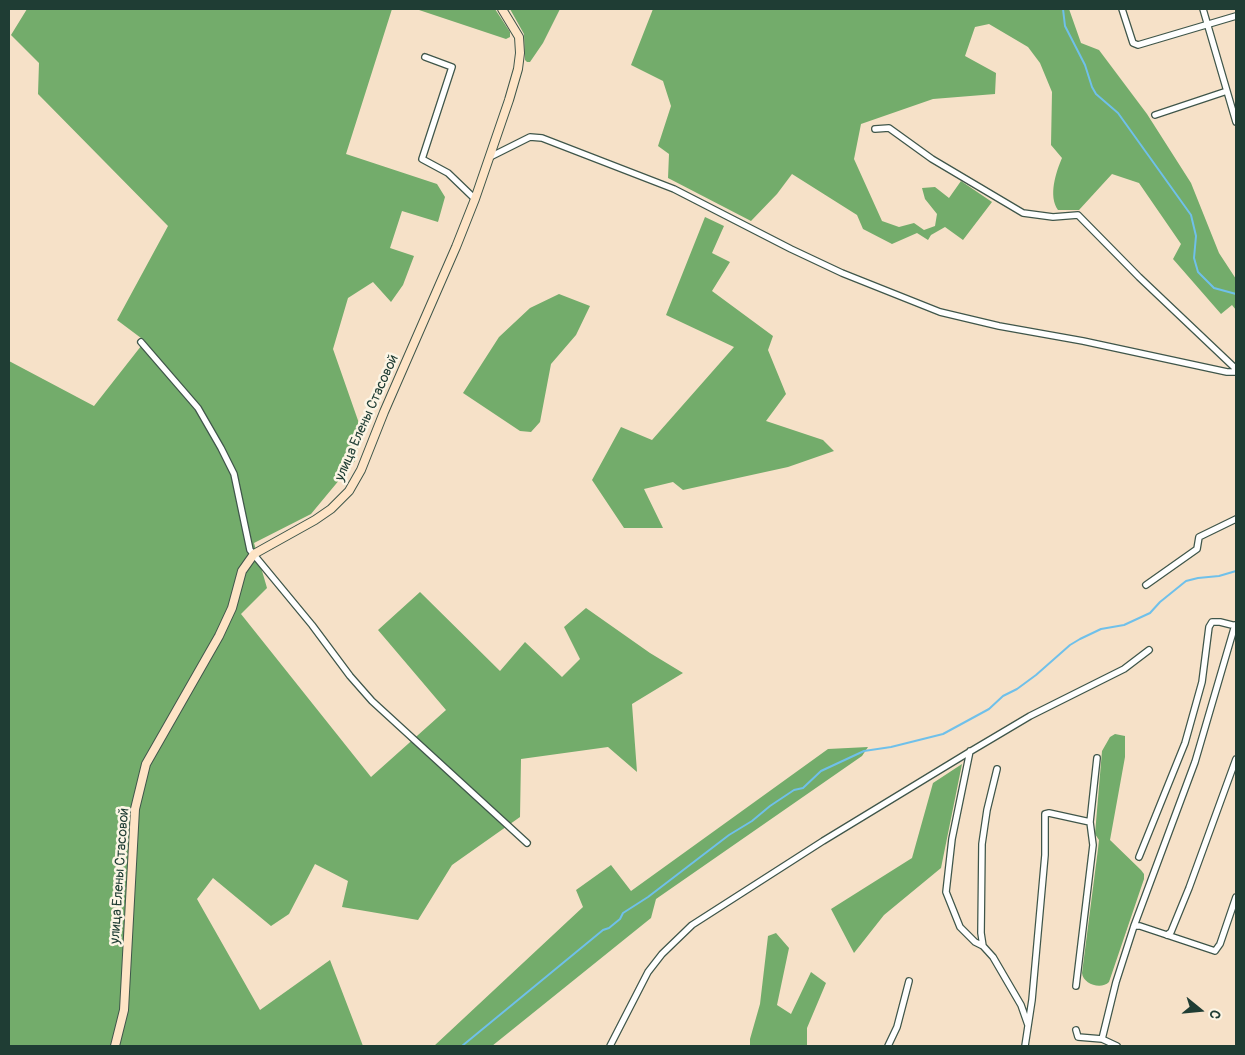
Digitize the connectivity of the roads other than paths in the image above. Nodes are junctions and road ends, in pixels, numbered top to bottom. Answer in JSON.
{"nodes":[{"id":1,"x":502,"y":9,"type":"edge"},
{"id":2,"x":1122,"y":9,"type":"edge"},
{"id":3,"x":1203,"y":9,"type":"edge"},
{"id":4,"x":1236,"y":16,"type":"edge"},
{"id":5,"x":1207,"y":24,"type":"junction"},
{"id":6,"x":425,"y":57,"type":"dead end"},
{"id":7,"x":1227,"y":91,"type":"junction"},
{"id":8,"x":1155,"y":115,"type":"dead end"},
{"id":9,"x":1236,"y":122,"type":"edge"},
{"id":10,"x":875,"y":129,"type":"dead end"},
{"id":11,"x":490,"y":157,"type":"junction"},
{"id":12,"x":476,"y":199,"type":"junction"},
{"id":13,"x":141,"y":342,"type":"dead end"},
{"id":14,"x":1236,"y":370,"type":"edge"},
{"id":15,"x":1236,"y":519,"type":"edge"},
{"id":16,"x":254,"y":554,"type":"junction"},
{"id":17,"x":1146,"y":585,"type":"dead end"},
{"id":18,"x":1236,"y":625,"type":"edge"},
{"id":19,"x":1149,"y":650,"type":"dead end"},
{"id":20,"x":970,"y":751,"type":"junction"},
{"id":21,"x":1096,"y":758,"type":"dead end"},
{"id":22,"x":1236,"y":759,"type":"edge"},
{"id":23,"x":997,"y":768,"type":"dead end"},
{"id":24,"x":1090,"y":822,"type":"junction"},
{"id":25,"x":527,"y":843,"type":"dead end"},
{"id":26,"x":1139,"y":857,"type":"dead end"},
{"id":27,"x":1236,"y":897,"type":"edge"},
{"id":28,"x":1134,"y":926,"type":"junction"},
{"id":29,"x":1166,"y":935,"type":"junction"},
{"id":30,"x":983,"y":946,"type":"junction"},
{"id":31,"x":908,"y":981,"type":"dead end"},
{"id":32,"x":1076,"y":986,"type":"dead end"},
{"id":33,"x":1028,"y":1025,"type":"junction"},
{"id":34,"x":1076,"y":1030,"type":"dead end"},
{"id":35,"x":1102,"y":1039,"type":"junction"},
{"id":36,"x":114,"y":1046,"type":"edge"},
{"id":37,"x":610,"y":1046,"type":"edge"},
{"id":38,"x":888,"y":1046,"type":"edge"},
{"id":39,"x":1025,"y":1046,"type":"edge"},
{"id":40,"x":1117,"y":1046,"type":"edge"}],
"edges":[{"from":1,"to":11,"type":"main road","name":"улица Елены Стасовой"},
{"from":2,"to":5,"type":"street"},
{"from":3,"to":5,"type":"street"},
{"from":4,"to":5,"type":"street"},
{"from":5,"to":7,"type":"street"},
{"from":6,"to":12,"type":"street"},
{"from":7,"to":8,"type":"street"},
{"from":7,"to":9,"type":"street"},
{"from":10,"to":14,"type":"street"},
{"from":11,"to":12,"type":"main road","name":"улица Елены Стасовой"},
{"from":11,"to":14,"type":"street"},
{"from":12,"to":16,"type":"main road","name":"улица Елены Стасовой"},
{"from":13,"to":16,"type":"street"},
{"from":15,"to":17,"type":"street"},
{"from":16,"to":25,"type":"street"},
{"from":16,"to":36,"type":"main road","name":"улица Елены Стасовой"},
{"from":18,"to":26,"type":"street"},
{"from":18,"to":28,"type":"street"},
{"from":19,"to":20,"type":"street"},
{"from":20,"to":30,"type":"street"},
{"from":20,"to":37,"type":"street"},
{"from":21,"to":24,"type":"street"},
{"from":22,"to":29,"type":"street"},
{"from":23,"to":30,"type":"street"},
{"from":24,"to":32,"type":"street"},
{"from":24,"to":33,"type":"street"},
{"from":27,"to":29,"type":"street"},
{"from":28,"to":29,"type":"street"},
{"from":28,"to":35,"type":"street"},
{"from":30,"to":33,"type":"street"},
{"from":31,"to":38,"type":"street"},
{"from":33,"to":39,"type":"street"},
{"from":34,"to":35,"type":"street"},
{"from":35,"to":40,"type":"street"}]}
